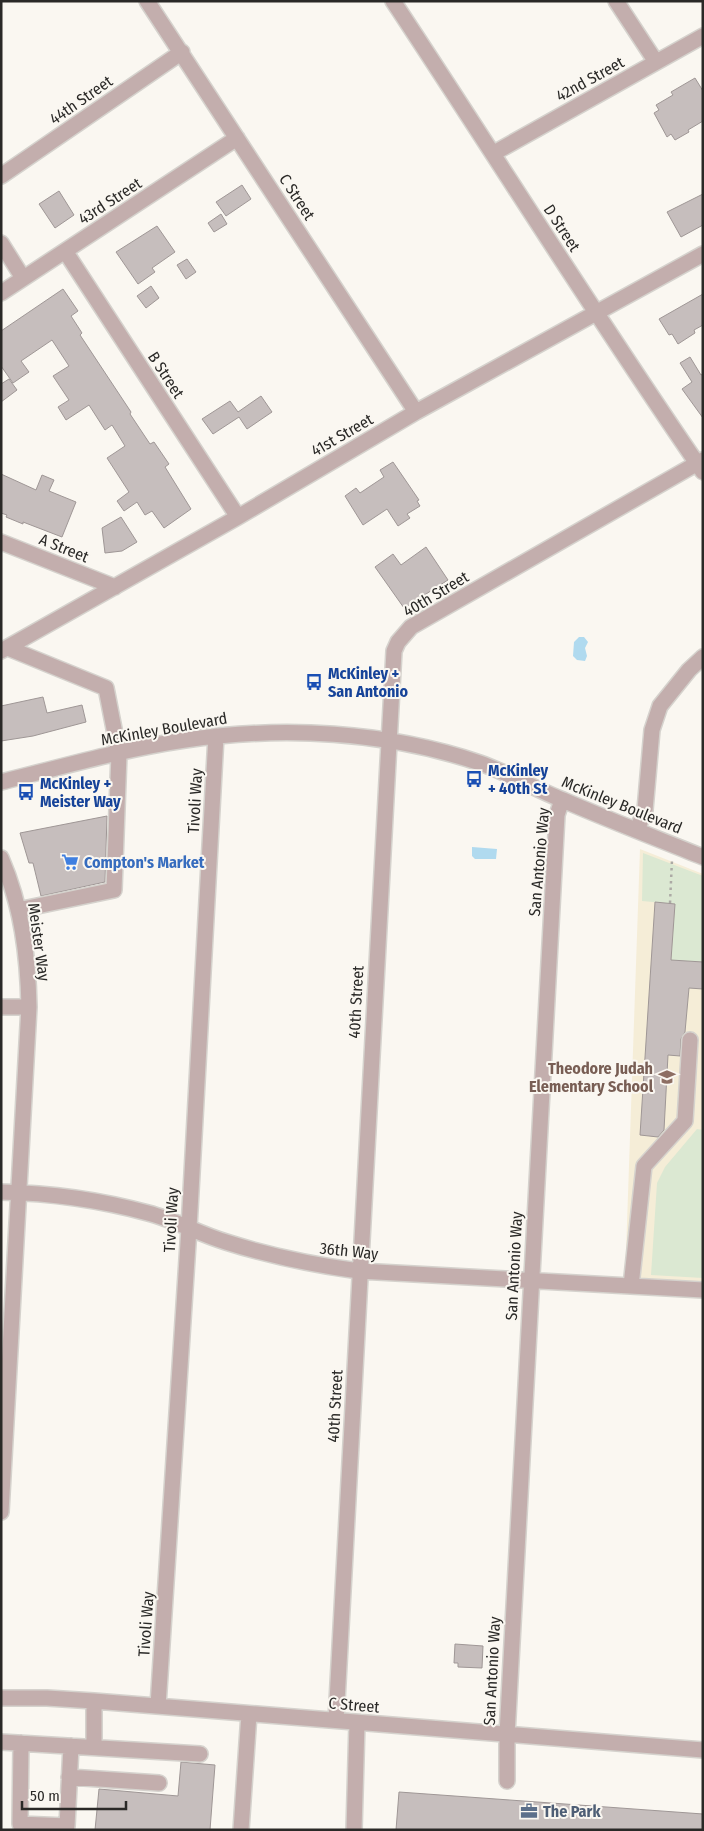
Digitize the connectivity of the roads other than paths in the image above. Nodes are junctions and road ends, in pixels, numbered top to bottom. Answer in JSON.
{"nodes":[{"id":1,"x":147,"y":1,"type":"edge"},
{"id":2,"x":393,"y":1,"type":"edge"},
{"id":3,"x":616,"y":1,"type":"edge"},
{"id":4,"x":703,"y":36,"type":"edge"},
{"id":5,"x":182,"y":52,"type":"junction"},
{"id":6,"x":656,"y":62,"type":"junction"},
{"id":7,"x":237,"y":138,"type":"junction"},
{"id":8,"x":494,"y":154,"type":"junction"},
{"id":9,"x":1,"y":176,"type":"edge"},
{"id":10,"x":1,"y":243,"type":"edge"},
{"id":11,"x":65,"y":252,"type":"junction"},
{"id":12,"x":703,"y":254,"type":"edge"},
{"id":13,"x":23,"y":278,"type":"junction"},
{"id":14,"x":1,"y":293,"type":"edge"},
{"id":15,"x":596,"y":314,"type":"junction"},
{"id":16,"x":416,"y":412,"type":"junction"},
{"id":17,"x":701,"y":465,"type":"edge"},
{"id":18,"x":238,"y":517,"type":"junction"},
{"id":19,"x":1,"y":542,"type":"edge"},
{"id":20,"x":115,"y":587,"type":"junction"},
{"id":21,"x":4,"y":650,"type":"edge"},
{"id":22,"x":703,"y":657,"type":"edge"},
{"id":23,"x":216,"y":736,"type":"junction"},
{"id":24,"x":388,"y":740,"type":"junction"},
{"id":25,"x":119,"y":754,"type":"junction"},
{"id":26,"x":1,"y":782,"type":"edge"},
{"id":27,"x":562,"y":800,"type":"junction"},
{"id":28,"x":637,"y":830,"type":"junction"},
{"id":29,"x":703,"y":857,"type":"edge"},
{"id":30,"x":1,"y":858,"type":"edge"},
{"id":31,"x":18,"y":910,"type":"junction"},
{"id":32,"x":1,"y":1007,"type":"edge"},
{"id":33,"x":29,"y":1007,"type":"junction"},
{"id":34,"x":690,"y":1040,"type":"dead end"},
{"id":35,"x":1,"y":1192,"type":"edge"},
{"id":36,"x":19,"y":1193,"type":"junction"},
{"id":37,"x":189,"y":1228,"type":"junction"},
{"id":38,"x":359,"y":1271,"type":"junction"},
{"id":39,"x":531,"y":1281,"type":"junction"},
{"id":40,"x":631,"y":1286,"type":"junction"},
{"id":41,"x":703,"y":1290,"type":"edge"},
{"id":42,"x":5,"y":1374,"type":"edge"},
{"id":43,"x":1,"y":1512,"type":"edge"},
{"id":44,"x":1,"y":1698,"type":"edge"},
{"id":45,"x":94,"y":1701,"type":"junction"},
{"id":46,"x":158,"y":1706,"type":"junction"},
{"id":47,"x":249,"y":1714,"type":"junction"},
{"id":48,"x":336,"y":1720,"type":"junction"},
{"id":49,"x":357,"y":1723,"type":"junction"},
{"id":50,"x":507,"y":1735,"type":"junction"},
{"id":51,"x":1,"y":1742,"type":"edge"},
{"id":52,"x":21,"y":1743,"type":"junction"},
{"id":53,"x":71,"y":1746,"type":"junction"},
{"id":54,"x":94,"y":1747,"type":"junction"},
{"id":55,"x":703,"y":1750,"type":"edge"},
{"id":56,"x":200,"y":1754,"type":"dead end"},
{"id":57,"x":69,"y":1778,"type":"junction"},
{"id":58,"x":507,"y":1781,"type":"dead end"},
{"id":59,"x":159,"y":1783,"type":"dead end"},
{"id":60,"x":241,"y":1830,"type":"edge"},
{"id":61,"x":354,"y":1830,"type":"edge"}],
"edges":[{"from":1,"to":5,"type":"street","name":"C Street"},
{"from":2,"to":8,"type":"street","name":"D Street"},
{"from":3,"to":6,"type":"street"},
{"from":4,"to":6,"type":"street","name":"42nd Street"},
{"from":5,"to":7,"type":"street","name":"C Street"},
{"from":5,"to":9,"type":"street","name":"44th Street"},
{"from":6,"to":8,"type":"street","name":"42nd Street"},
{"from":7,"to":11,"type":"street","name":"43rd Street"},
{"from":7,"to":16,"type":"street","name":"C Street"},
{"from":8,"to":15,"type":"street","name":"D Street"},
{"from":10,"to":13,"type":"street"},
{"from":11,"to":13,"type":"street","name":"43rd Street"},
{"from":11,"to":18,"type":"street","name":"B Street"},
{"from":12,"to":15,"type":"street","name":"41st Street"},
{"from":13,"to":14,"type":"street","name":"43rd Street"},
{"from":15,"to":16,"type":"street","name":"41st Street"},
{"from":15,"to":17,"type":"street","name":"D Street"},
{"from":16,"to":18,"type":"street","name":"41st Street"},
{"from":17,"to":24,"type":"street","name":"40th Street"},
{"from":18,"to":20,"type":"street","name":"41st Street"},
{"from":19,"to":20,"type":"street","name":"A Street"},
{"from":20,"to":21,"type":"street","name":"41st Street"},
{"from":21,"to":25,"type":"street"},
{"from":22,"to":28,"type":"street"},
{"from":23,"to":24,"type":"street","name":"McKinley Boulevard"},
{"from":23,"to":25,"type":"street","name":"McKinley Boulevard"},
{"from":23,"to":37,"type":"street","name":"Tivoli Way"},
{"from":24,"to":27,"type":"street","name":"McKinley Boulevard"},
{"from":24,"to":38,"type":"street","name":"40th Street"},
{"from":25,"to":26,"type":"street","name":"McKinley Boulevard"},
{"from":25,"to":31,"type":"street"},
{"from":27,"to":28,"type":"street","name":"McKinley Boulevard"},
{"from":27,"to":39,"type":"street","name":"San Antonio Way"},
{"from":28,"to":29,"type":"street","name":"McKinley Boulevard"},
{"from":30,"to":31,"type":"street","name":"Meister Way"},
{"from":31,"to":33,"type":"street","name":"Meister Way"},
{"from":32,"to":33,"type":"street"},
{"from":33,"to":36,"type":"street","name":"Meister Way"},
{"from":34,"to":40,"type":"street"},
{"from":35,"to":36,"type":"street","name":"36th Way"},
{"from":36,"to":37,"type":"street","name":"36th Way"},
{"from":36,"to":42,"type":"street","name":"Meister Way"},
{"from":37,"to":38,"type":"street","name":"36th Way"},
{"from":37,"to":46,"type":"street","name":"Tivoli Way"},
{"from":38,"to":39,"type":"street","name":"36th Way"},
{"from":38,"to":48,"type":"street","name":"40th Street"},
{"from":39,"to":40,"type":"street","name":"36th Way"},
{"from":39,"to":50,"type":"street","name":"San Antonio Way"},
{"from":40,"to":41,"type":"street","name":"36th Way"},
{"from":42,"to":43,"type":"street","name":"Meister Way"},
{"from":44,"to":45,"type":"street","name":"C Street"},
{"from":45,"to":46,"type":"street","name":"C Street"},
{"from":45,"to":54,"type":"street"},
{"from":46,"to":47,"type":"street","name":"C Street"},
{"from":47,"to":48,"type":"street","name":"C Street"},
{"from":47,"to":60,"type":"street"},
{"from":48,"to":49,"type":"street","name":"C Street"},
{"from":49,"to":50,"type":"street","name":"C Street"},
{"from":49,"to":61,"type":"street"},
{"from":50,"to":55,"type":"street","name":"C Street"},
{"from":50,"to":58,"type":"street","name":"San Antonio Way"},
{"from":51,"to":52,"type":"street"},
{"from":52,"to":53,"type":"street"},
{"from":52,"to":57,"type":"street"},
{"from":53,"to":54,"type":"street"},
{"from":53,"to":57,"type":"street"},
{"from":54,"to":56,"type":"street"},
{"from":57,"to":59,"type":"street"}]}
